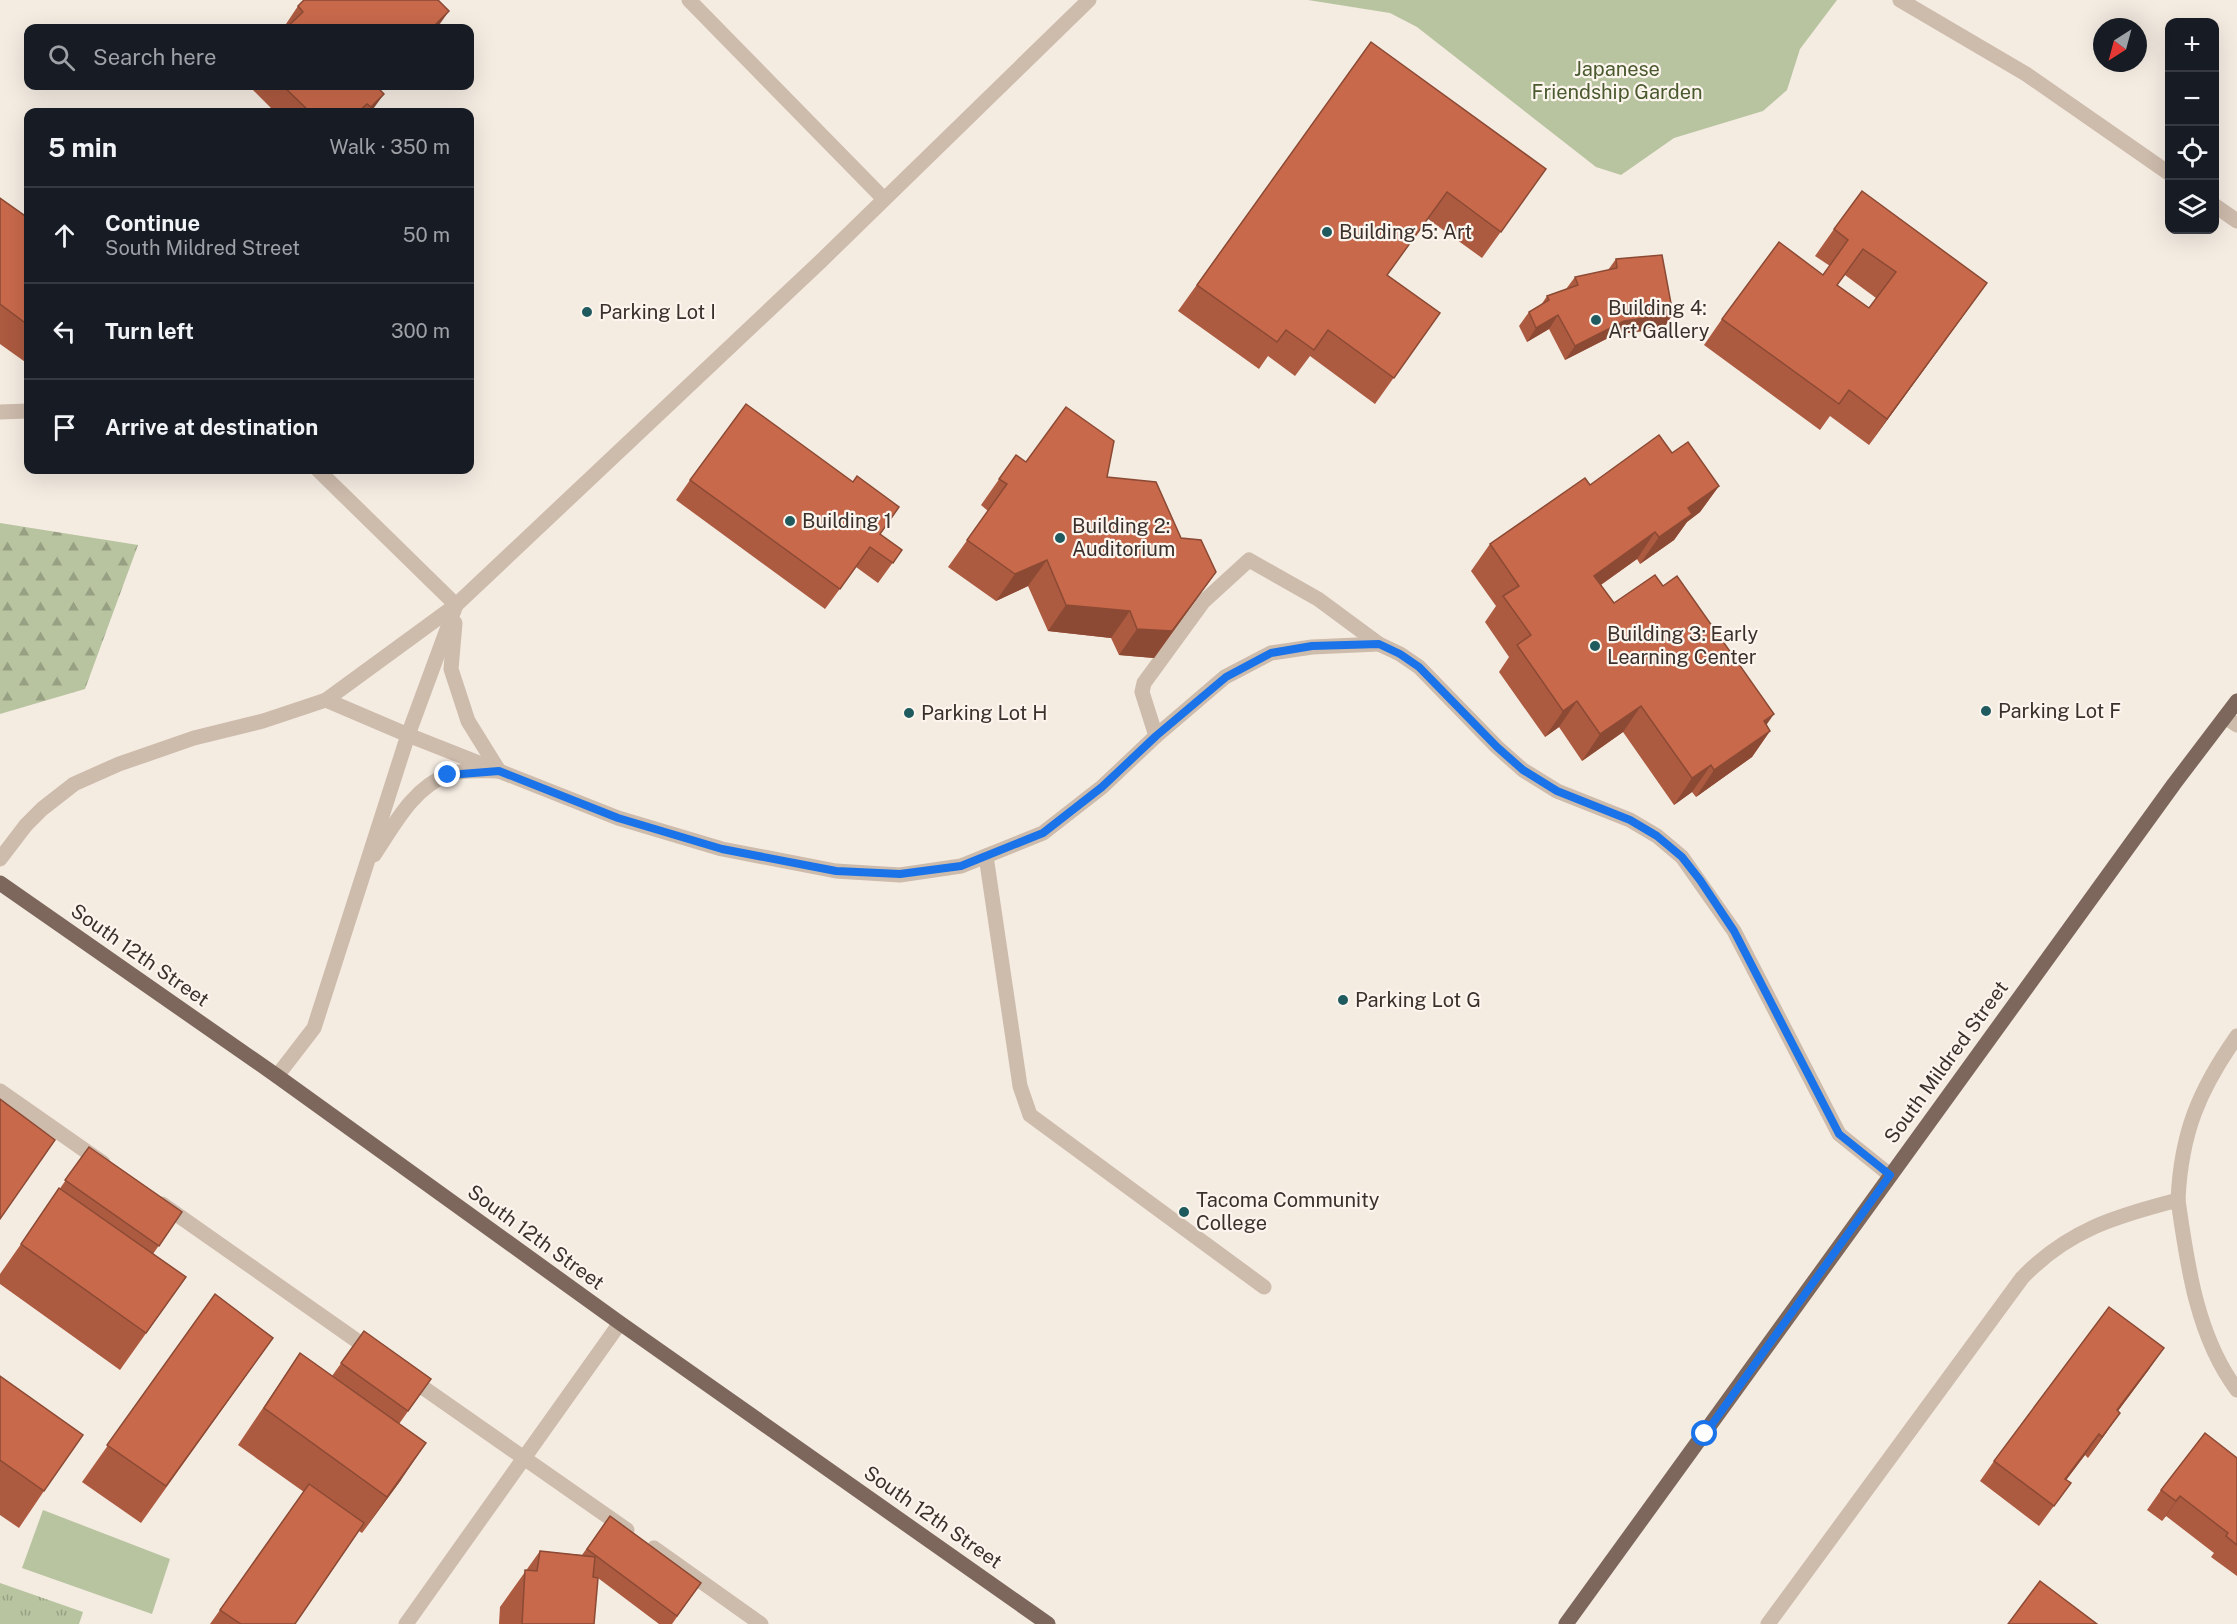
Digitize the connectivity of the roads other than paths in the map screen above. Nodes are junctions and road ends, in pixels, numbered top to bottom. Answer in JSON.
{"nodes":[{"id":1,"x":689,"y":0,"type":"edge"},
{"id":2,"x":1089,"y":0,"type":"edge"},
{"id":3,"x":1900,"y":0,"type":"edge"},
{"id":4,"x":2165,"y":171,"type":"edge"},
{"id":5,"x":884,"y":199,"type":"junction"},
{"id":6,"x":2219,"y":208,"type":"edge"},
{"id":7,"x":2237,"y":221,"type":"edge"},
{"id":8,"x":24,"y":411,"type":"edge"},
{"id":9,"x":0,"y":412,"type":"edge"},
{"id":10,"x":322,"y":474,"type":"edge"},
{"id":11,"x":456,"y":605,"type":"junction"},
{"id":12,"x":1379,"y":644,"type":"junction"},
{"id":13,"x":326,"y":700,"type":"junction"},
{"id":14,"x":2237,"y":701,"type":"edge"},
{"id":15,"x":2231,"y":721,"type":"edge"},
{"id":16,"x":408,"y":735,"type":"junction"},
{"id":17,"x":1156,"y":736,"type":"junction"},
{"id":18,"x":499,"y":771,"type":"junction"},
{"id":19,"x":986,"y":856,"type":"junction"},
{"id":20,"x":0,"y":859,"type":"edge"},
{"id":21,"x":365,"y":868,"type":"junction"},
{"id":22,"x":0,"y":883,"type":"edge"},
{"id":23,"x":2237,"y":1035,"type":"edge"},
{"id":24,"x":277,"y":1076,"type":"junction"},
{"id":25,"x":0,"y":1091,"type":"edge"},
{"id":26,"x":116,"y":1172,"type":"edge"},
{"id":27,"x":1890,"y":1175,"type":"junction"},
{"id":28,"x":154,"y":1198,"type":"edge"},
{"id":29,"x":2178,"y":1200,"type":"junction"},
{"id":30,"x":1264,"y":1287,"type":"dead end"},
{"id":31,"x":620,"y":1323,"type":"junction"},
{"id":32,"x":381,"y":1358,"type":"edge"},
{"id":33,"x":400,"y":1371,"type":"edge"},
{"id":34,"x":2237,"y":1390,"type":"edge"},
{"id":35,"x":525,"y":1458,"type":"junction"},
{"id":36,"x":406,"y":1624,"type":"edge"},
{"id":37,"x":761,"y":1624,"type":"edge"},
{"id":38,"x":1048,"y":1624,"type":"edge"},
{"id":39,"x":1566,"y":1624,"type":"edge"},
{"id":40,"x":1768,"y":1624,"type":"edge"}],
"edges":[{"from":1,"to":5,"type":"lane"},
{"from":2,"to":5,"type":"lane"},
{"from":3,"to":4,"type":"lane"},
{"from":5,"to":11,"type":"lane"},
{"from":6,"to":7,"type":"lane"},
{"from":8,"to":9,"type":"lane"},
{"from":10,"to":11,"type":"lane"},
{"from":11,"to":13,"type":"lane"},
{"from":11,"to":16,"type":"lane"},
{"from":11,"to":18,"type":"lane"},
{"from":12,"to":17,"type":"lane"},
{"from":12,"to":17,"type":"lane"},
{"from":12,"to":27,"type":"lane"},
{"from":13,"to":16,"type":"lane"},
{"from":13,"to":20,"type":"lane"},
{"from":14,"to":15,"type":"main road","name":"South Mildred Street"},
{"from":15,"to":27,"type":"main road","name":"South Mildred Street"},
{"from":16,"to":18,"type":"lane"},
{"from":16,"to":21,"type":"lane"},
{"from":17,"to":19,"type":"lane"},
{"from":18,"to":19,"type":"lane"},
{"from":18,"to":21,"type":"lane"},
{"from":19,"to":30,"type":"lane"},
{"from":21,"to":24,"type":"lane"},
{"from":22,"to":24,"type":"main road","name":"South 12th Street"},
{"from":23,"to":29,"type":"lane"},
{"from":24,"to":31,"type":"main road","name":"South 12th Street"},
{"from":25,"to":26,"type":"lane"},
{"from":27,"to":39,"type":"main road","name":"South Mildred Street"},
{"from":28,"to":32,"type":"lane"},
{"from":29,"to":34,"type":"lane"},
{"from":29,"to":40,"type":"lane"},
{"from":31,"to":35,"type":"lane"},
{"from":31,"to":38,"type":"main road","name":"South 12th Street"},
{"from":33,"to":35,"type":"lane"},
{"from":35,"to":36,"type":"lane"},
{"from":35,"to":37,"type":"lane"}]}
